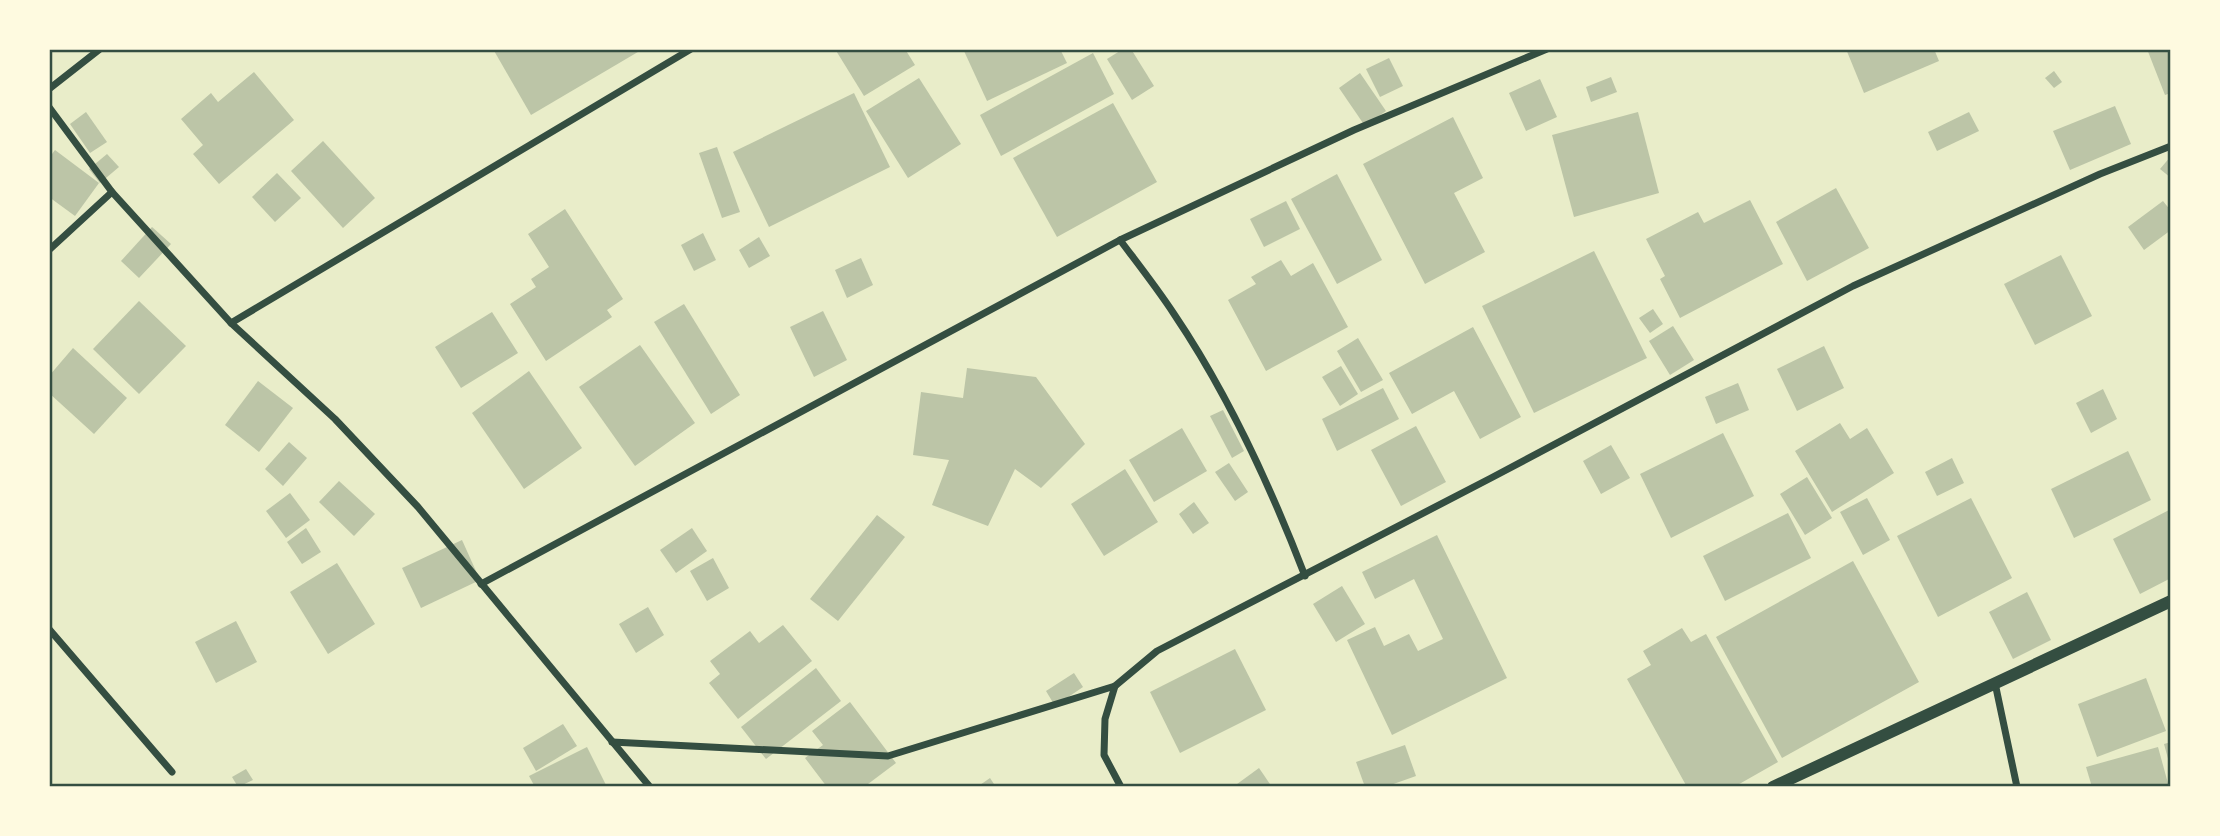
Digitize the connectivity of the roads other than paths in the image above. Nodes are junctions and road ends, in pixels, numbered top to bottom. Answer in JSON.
{"nodes":[{"id":1,"x":100,"y":49,"type":"edge"},
{"id":2,"x":691,"y":49,"type":"edge"},
{"id":3,"x":1547,"y":49,"type":"edge"},
{"id":4,"x":49,"y":89,"type":"edge"},
{"id":5,"x":49,"y":107,"type":"edge"},
{"id":6,"x":2171,"y":146,"type":"edge"},
{"id":7,"x":112,"y":192,"type":"junction"},
{"id":8,"x":1121,"y":240,"type":"junction"},
{"id":9,"x":49,"y":250,"type":"edge"},
{"id":10,"x":232,"y":323,"type":"junction"},
{"id":11,"x":1305,"y":576,"type":"junction"},
{"id":12,"x":481,"y":583,"type":"junction"},
{"id":13,"x":2171,"y":601,"type":"edge"},
{"id":14,"x":49,"y":629,"type":"edge"},
{"id":15,"x":1995,"y":683,"type":"junction"},
{"id":16,"x":1115,"y":686,"type":"junction"},
{"id":17,"x":612,"y":742,"type":"junction"},
{"id":18,"x":172,"y":772,"type":"dead end"},
{"id":19,"x":650,"y":787,"type":"edge"},
{"id":20,"x":1121,"y":787,"type":"edge"},
{"id":21,"x":1773,"y":787,"type":"edge"},
{"id":22,"x":2017,"y":787,"type":"edge"}],
"edges":[{"from":1,"to":4,"type":"street"},
{"from":2,"to":10,"type":"street"},
{"from":3,"to":8,"type":"street"},
{"from":5,"to":7,"type":"street"},
{"from":6,"to":11,"type":"street"},
{"from":7,"to":9,"type":"street"},
{"from":7,"to":10,"type":"street"},
{"from":8,"to":11,"type":"street"},
{"from":8,"to":12,"type":"street"},
{"from":10,"to":12,"type":"street"},
{"from":11,"to":16,"type":"street"},
{"from":12,"to":17,"type":"street"},
{"from":13,"to":15,"type":"street"},
{"from":14,"to":18,"type":"street"},
{"from":15,"to":21,"type":"street"},
{"from":15,"to":22,"type":"street"},
{"from":16,"to":17,"type":"street"},
{"from":16,"to":20,"type":"street"},
{"from":17,"to":19,"type":"street"}]}
